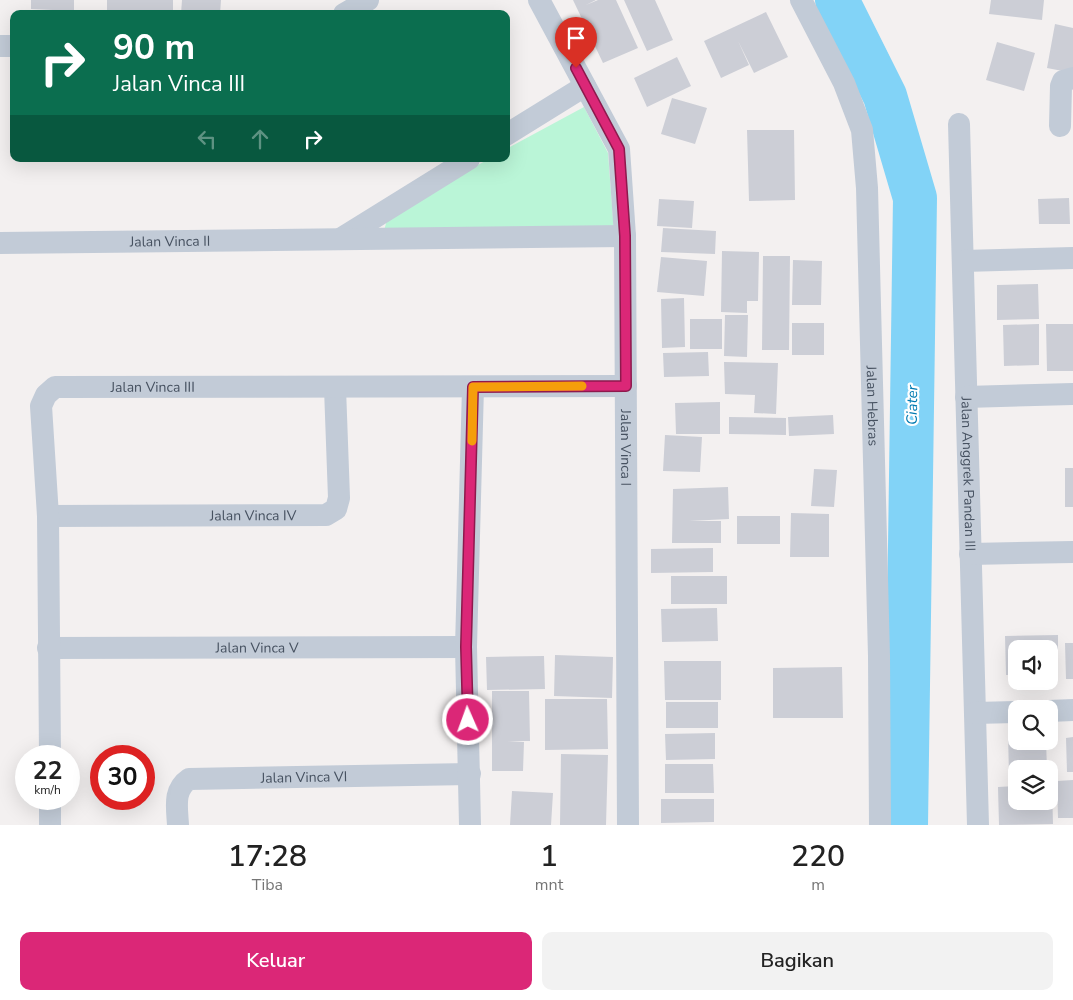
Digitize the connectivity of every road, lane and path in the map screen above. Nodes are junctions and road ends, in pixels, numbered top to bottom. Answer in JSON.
{"nodes":[{"id":1,"x":368,"y":0,"type":"edge"},
{"id":2,"x":539,"y":0,"type":"edge"},
{"id":3,"x":801,"y":0,"type":"edge"},
{"id":4,"x":351,"y":10,"type":"edge"},
{"id":5,"x":1073,"y":78,"type":"edge"},
{"id":6,"x":585,"y":86,"type":"junction"},
{"id":7,"x":959,"y":124,"type":"dead end"},
{"id":8,"x":1060,"y":126,"type":"dead end"},
{"id":9,"x":510,"y":133,"type":"edge"},
{"id":10,"x":464,"y":162,"type":"edge"},
{"id":11,"x":625,"y":236,"type":"junction"},
{"id":12,"x":340,"y":240,"type":"junction"},
{"id":13,"x":0,"y":243,"type":"edge"},
{"id":14,"x":1073,"y":258,"type":"edge"},
{"id":15,"x":963,"y":261,"type":"junction"},
{"id":16,"x":626,"y":386,"type":"junction"},
{"id":17,"x":473,"y":387,"type":"junction"},
{"id":18,"x":335,"y":388,"type":"junction"},
{"id":19,"x":1073,"y":394,"type":"edge"},
{"id":20,"x":966,"y":397,"type":"junction"},
{"id":21,"x":48,"y":516,"type":"junction"},
{"id":22,"x":1073,"y":552,"type":"edge"},
{"id":23,"x":970,"y":554,"type":"junction"},
{"id":24,"x":466,"y":647,"type":"junction"},
{"id":25,"x":48,"y":648,"type":"junction"},
{"id":26,"x":1073,"y":710,"type":"edge"},
{"id":27,"x":1058,"y":711,"type":"edge"},
{"id":28,"x":1008,"y":712,"type":"edge"},
{"id":29,"x":975,"y":713,"type":"junction"},
{"id":30,"x":50,"y":745,"type":"edge"},
{"id":31,"x":470,"y":774,"type":"junction"},
{"id":32,"x":50,"y":810,"type":"edge"},
{"id":33,"x":50,"y":825,"type":"edge"},
{"id":34,"x":178,"y":825,"type":"edge"},
{"id":35,"x":470,"y":825,"type":"edge"},
{"id":36,"x":628,"y":825,"type":"edge"},
{"id":37,"x":880,"y":825,"type":"edge"},
{"id":38,"x":978,"y":825,"type":"edge"}],
"edges":[{"from":1,"to":4,"type":"street"},
{"from":2,"to":6,"type":"street","name":"Jalan Vinca I"},
{"from":3,"to":37,"type":"street","name":"Jalan Hebras"},
{"from":5,"to":8,"type":"street"},
{"from":6,"to":9,"type":"street"},
{"from":6,"to":11,"type":"street","name":"Jalan Vinca I"},
{"from":7,"to":15,"type":"street","name":"Jalan Anggrek Pandan III"},
{"from":10,"to":12,"type":"street"},
{"from":11,"to":12,"type":"street","name":"Jalan Vinca II"},
{"from":11,"to":16,"type":"street","name":"Jalan Vinca I"},
{"from":12,"to":13,"type":"street","name":"Jalan Vinca II"},
{"from":14,"to":15,"type":"street"},
{"from":15,"to":20,"type":"street","name":"Jalan Anggrek Pandan III"},
{"from":16,"to":17,"type":"street","name":"Jalan Vinca III"},
{"from":16,"to":36,"type":"street","name":"Jalan Vinca I"},
{"from":17,"to":18,"type":"street","name":"Jalan Vinca III"},
{"from":17,"to":24,"type":"street"},
{"from":18,"to":21,"type":"street","name":"Jalan Vinca IV"},
{"from":18,"to":21,"type":"street","name":"Jalan Vinca III"},
{"from":19,"to":20,"type":"street"},
{"from":20,"to":23,"type":"street","name":"Jalan Anggrek Pandan III"},
{"from":21,"to":25,"type":"street","name":"Jalan Vinca III"},
{"from":22,"to":23,"type":"street"},
{"from":23,"to":29,"type":"street","name":"Jalan Anggrek Pandan III"},
{"from":24,"to":25,"type":"street","name":"Jalan Vinca V"},
{"from":24,"to":31,"type":"street"},
{"from":25,"to":30,"type":"street","name":"Jalan Vinca III"},
{"from":26,"to":27,"type":"street"},
{"from":28,"to":29,"type":"street"},
{"from":29,"to":38,"type":"street","name":"Jalan Anggrek Pandan III"},
{"from":31,"to":34,"type":"street","name":"Jalan Vinca VI"},
{"from":31,"to":35,"type":"street"},
{"from":32,"to":33,"type":"street"}]}
